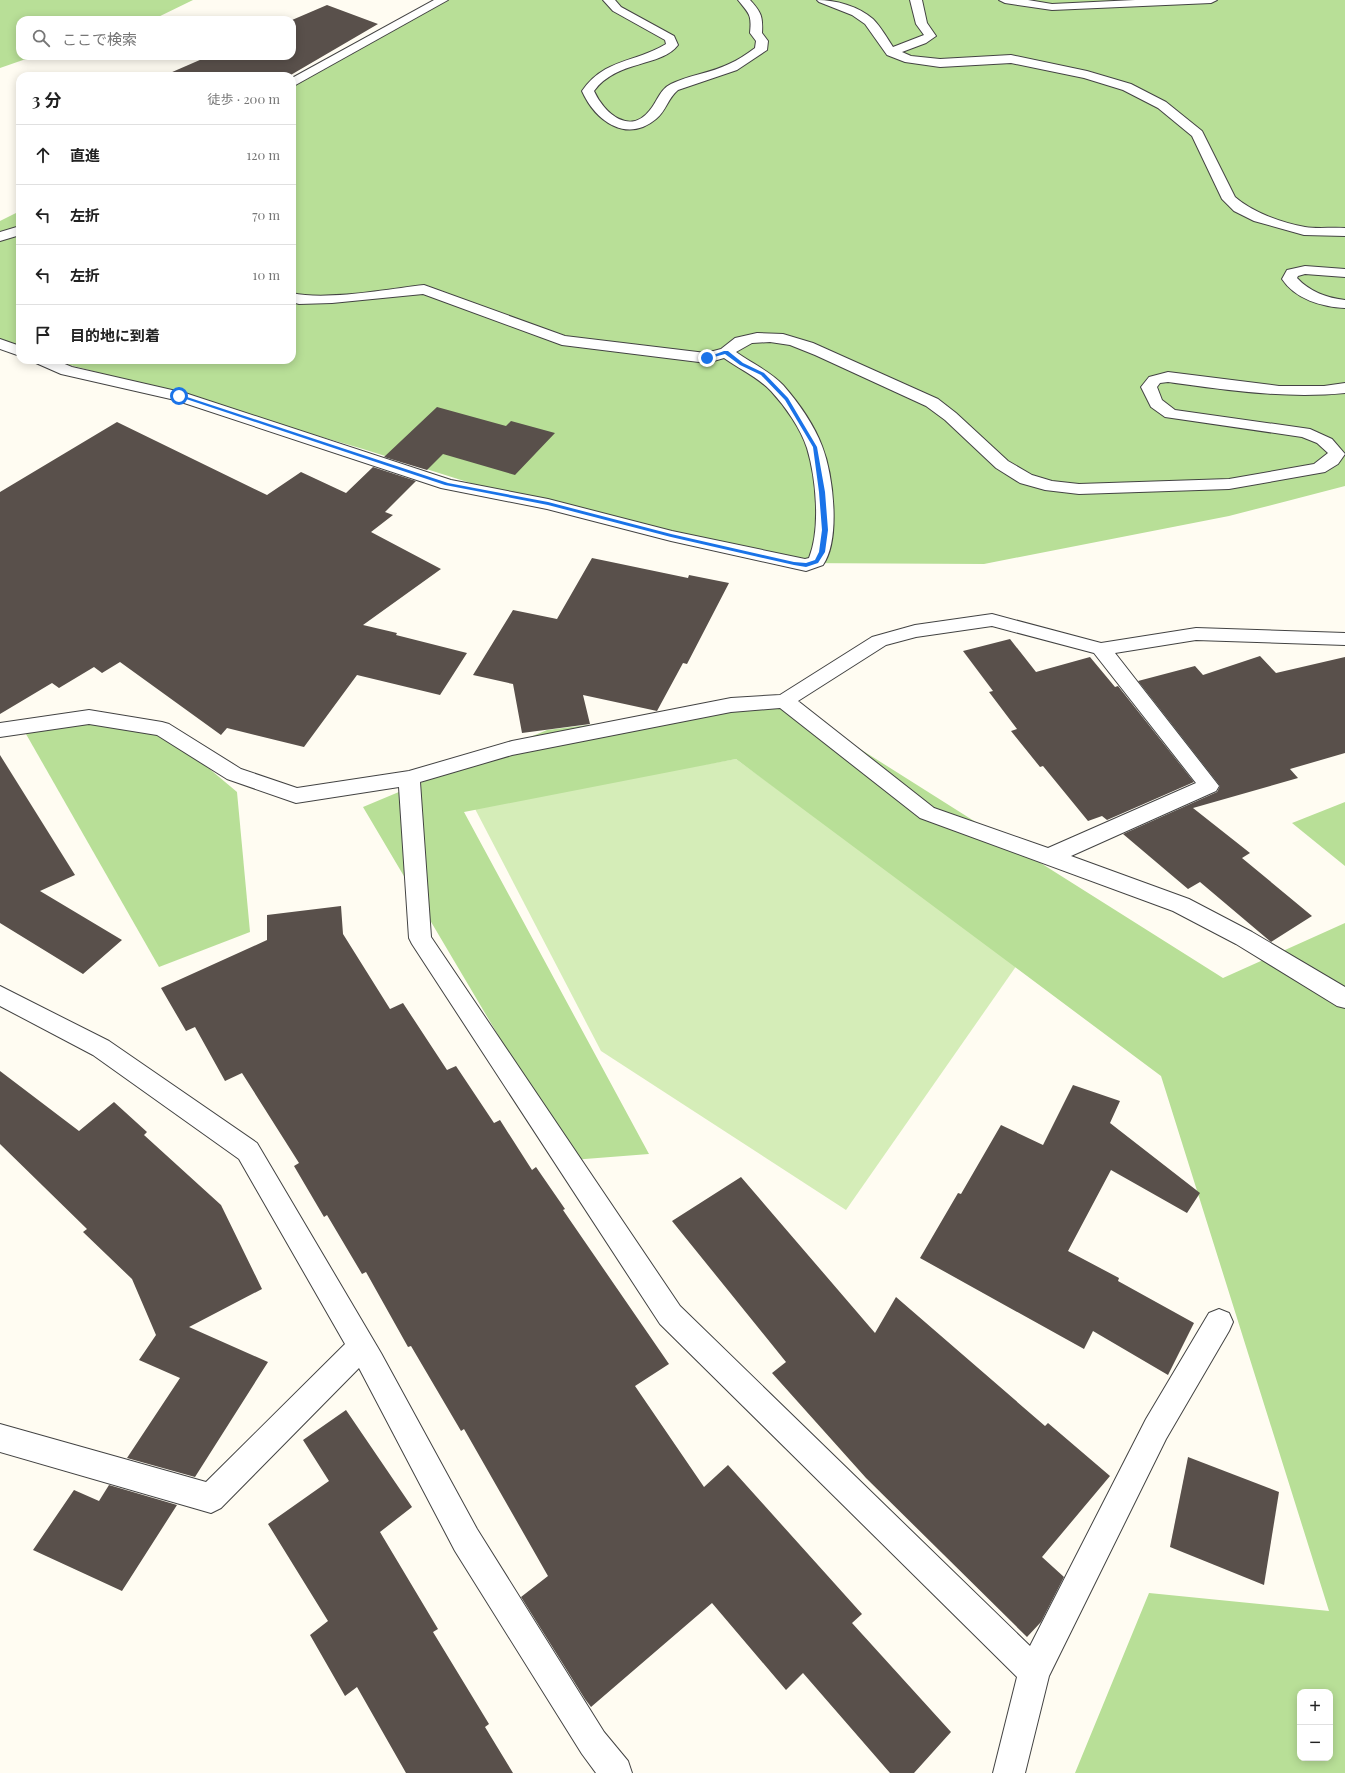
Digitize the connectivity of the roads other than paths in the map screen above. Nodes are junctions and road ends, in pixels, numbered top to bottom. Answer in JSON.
{"nodes":[{"id":1,"x":442,"y":0,"type":"edge"},
{"id":2,"x":609,"y":0,"type":"edge"},
{"id":3,"x":744,"y":0,"type":"edge"},
{"id":4,"x":823,"y":0,"type":"edge"},
{"id":5,"x":916,"y":0,"type":"edge"},
{"id":6,"x":1005,"y":0,"type":"edge"},
{"id":7,"x":1211,"y":0,"type":"edge"},
{"id":8,"x":891,"y":52,"type":"junction"},
{"id":9,"x":296,"y":81,"type":"edge"},
{"id":10,"x":16,"y":231,"type":"edge"},
{"id":11,"x":1345,"y":232,"type":"edge"},
{"id":12,"x":0,"y":237,"type":"edge"},
{"id":13,"x":1345,"y":273,"type":"edge"},
{"id":14,"x":296,"y":299,"type":"edge"},
{"id":15,"x":1345,"y":304,"type":"edge"},
{"id":16,"x":0,"y":344,"type":"edge"},
{"id":17,"x":16,"y":350,"type":"edge"},
{"id":18,"x":726,"y":352,"type":"junction"},
{"id":19,"x":51,"y":364,"type":"edge"},
{"id":20,"x":1345,"y":388,"type":"edge"},
{"id":21,"x":1345,"y":639,"type":"edge"},
{"id":22,"x":1101,"y":649,"type":"junction"},
{"id":23,"x":784,"y":701,"type":"junction"},
{"id":24,"x":0,"y":730,"type":"edge"},
{"id":25,"x":409,"y":778,"type":"junction"},
{"id":26,"x":1050,"y":857,"type":"junction"},
{"id":27,"x":0,"y":995,"type":"edge"},
{"id":28,"x":1345,"y":999,"type":"edge"},
{"id":29,"x":1219,"y":1322,"type":"dead end"},
{"id":30,"x":362,"y":1346,"type":"junction"},
{"id":31,"x":0,"y":1438,"type":"edge"},
{"id":32,"x":1034,"y":1672,"type":"junction"},
{"id":33,"x":616,"y":1773,"type":"edge"},
{"id":34,"x":1009,"y":1773,"type":"edge"}],
"edges":[{"from":1,"to":9,"type":"street"},
{"from":2,"to":3,"type":"street"},
{"from":4,"to":8,"type":"street"},
{"from":5,"to":8,"type":"street"},
{"from":6,"to":7,"type":"street"},
{"from":8,"to":11,"type":"street"},
{"from":10,"to":12,"type":"street"},
{"from":13,"to":15,"type":"street"},
{"from":14,"to":18,"type":"street"},
{"from":16,"to":17,"type":"street"},
{"from":18,"to":19,"type":"street"},
{"from":18,"to":20,"type":"street"},
{"from":21,"to":22,"type":"street"},
{"from":22,"to":23,"type":"street"},
{"from":22,"to":26,"type":"street"},
{"from":23,"to":25,"type":"street"},
{"from":23,"to":26,"type":"street"},
{"from":24,"to":25,"type":"street"},
{"from":25,"to":32,"type":"street"},
{"from":26,"to":28,"type":"street"},
{"from":27,"to":30,"type":"street"},
{"from":29,"to":32,"type":"street"},
{"from":30,"to":31,"type":"street"},
{"from":30,"to":33,"type":"street"},
{"from":32,"to":34,"type":"street"}]}
